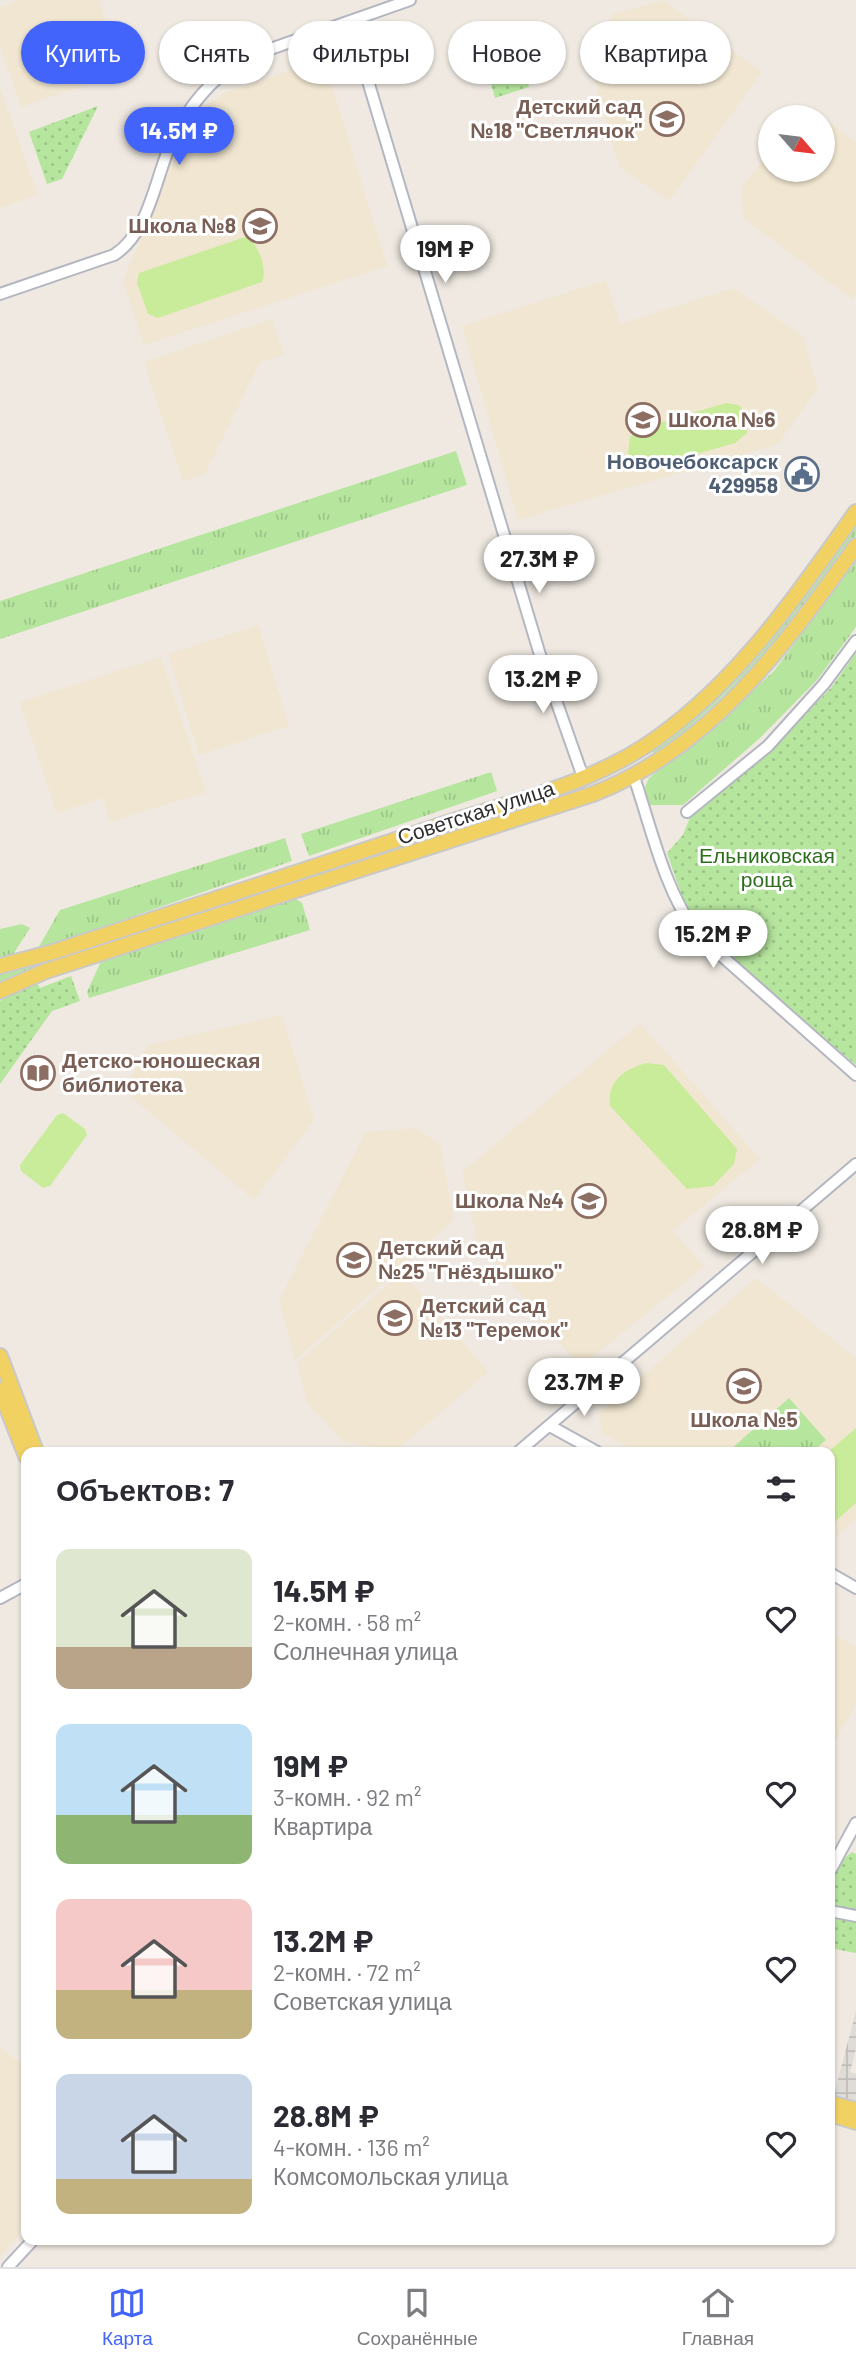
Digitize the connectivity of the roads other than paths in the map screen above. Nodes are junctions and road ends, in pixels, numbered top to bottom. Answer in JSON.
{"nodes":[{"id":1,"x":410,"y":0,"type":"edge"},
{"id":2,"x":350,"y":21,"type":"edge"},
{"id":3,"x":288,"y":43,"type":"edge"},
{"id":4,"x":369,"y":84,"type":"edge"},
{"id":5,"x":0,"y":294,"type":"edge"},
{"id":6,"x":856,"y":512,"type":"edge"},
{"id":7,"x":856,"y":546,"type":"edge"},
{"id":8,"x":856,"y":641,"type":"edge"},
{"id":9,"x":626,"y":759,"type":"junction"},
{"id":10,"x":583,"y":777,"type":"junction"},
{"id":11,"x":634,"y":777,"type":"junction"},
{"id":12,"x":687,"y":812,"type":"dead end"},
{"id":13,"x":0,"y":966,"type":"edge"},
{"id":14,"x":0,"y":991,"type":"edge"},
{"id":15,"x":856,"y":1074,"type":"edge"},
{"id":16,"x":856,"y":1164,"type":"edge"},
{"id":17,"x":0,"y":1356,"type":"edge"},
{"id":18,"x":0,"y":1390,"type":"edge"},
{"id":19,"x":550,"y":1426,"type":"junction"},
{"id":20,"x":22,"y":1447,"type":"edge"},
{"id":21,"x":34,"y":1447,"type":"edge"},
{"id":22,"x":524,"y":1447,"type":"edge"},
{"id":23,"x":588,"y":1447,"type":"edge"},
{"id":24,"x":835,"y":1576,"type":"edge"},
{"id":25,"x":21,"y":1587,"type":"edge"},
{"id":26,"x":856,"y":1588,"type":"edge"},
{"id":27,"x":0,"y":1598,"type":"edge"},
{"id":28,"x":856,"y":1823,"type":"edge"},
{"id":29,"x":835,"y":1862,"type":"edge"},
{"id":30,"x":835,"y":1912,"type":"edge"},
{"id":31,"x":856,"y":1916,"type":"edge"},
{"id":32,"x":835,"y":2104,"type":"edge"},
{"id":33,"x":856,"y":2110,"type":"edge"},
{"id":34,"x":835,"y":2116,"type":"edge"},
{"id":35,"x":856,"y":2122,"type":"edge"},
{"id":36,"x":28,"y":2245,"type":"edge"},
{"id":37,"x":8,"y":2267,"type":"edge"}],
"edges":[{"from":1,"to":2,"type":"street"},
{"from":3,"to":5,"type":"street"},
{"from":4,"to":10,"type":"street"},
{"from":6,"to":9,"type":"main road","name":"Советская улица"},
{"from":7,"to":11,"type":"main road","name":"Советская улица"},
{"from":8,"to":12,"type":"street"},
{"from":9,"to":10,"type":"main road","name":"Советская улица"},
{"from":9,"to":11,"type":"main road"},
{"from":10,"to":13,"type":"main road","name":"Советская улица"},
{"from":11,"to":14,"type":"main road","name":"Советская улица"},
{"from":11,"to":15,"type":"street"},
{"from":16,"to":19,"type":"street"},
{"from":17,"to":21,"type":"main road"},
{"from":18,"to":20,"type":"main road"},
{"from":19,"to":22,"type":"street"},
{"from":19,"to":23,"type":"street"},
{"from":24,"to":26,"type":"street"},
{"from":25,"to":27,"type":"street"},
{"from":28,"to":29,"type":"street"},
{"from":30,"to":31,"type":"street"},
{"from":32,"to":33,"type":"main road"},
{"from":34,"to":35,"type":"main road"},
{"from":36,"to":37,"type":"street"}]}
